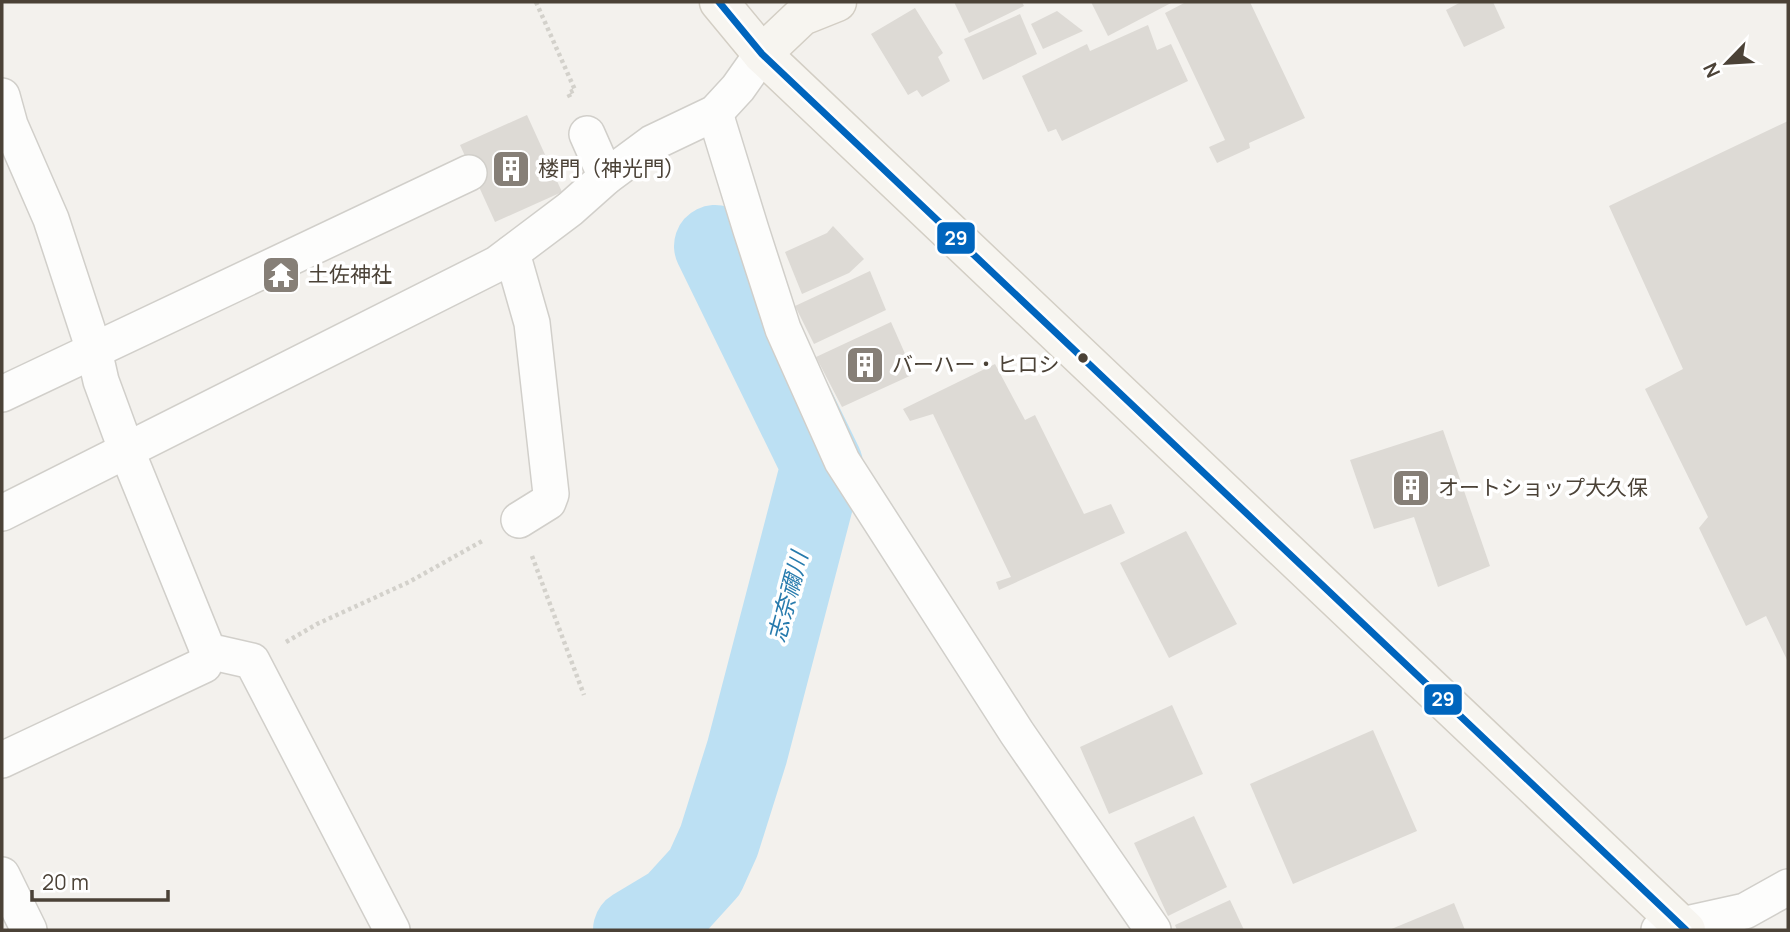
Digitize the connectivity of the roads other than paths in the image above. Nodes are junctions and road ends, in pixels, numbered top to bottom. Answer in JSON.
{"nodes":[{"id":1,"x":719,"y":2,"type":"edge"},
{"id":2,"x":836,"y":2,"type":"edge"},
{"id":3,"x":762,"y":54,"type":"junction"},
{"id":4,"x":716,"y":113,"type":"junction"},
{"id":5,"x":5,"y":117,"type":"edge"},
{"id":6,"x":587,"y":134,"type":"road end"},
{"id":7,"x":469,"y":173,"type":"dead end"},
{"id":8,"x":607,"y":177,"type":"junction"},
{"id":9,"x":512,"y":253,"type":"junction"},
{"id":10,"x":94,"y":351,"type":"junction"},
{"id":11,"x":2,"y":394,"type":"edge"},
{"id":12,"x":126,"y":449,"type":"junction"},
{"id":13,"x":2,"y":513,"type":"edge"},
{"id":14,"x":519,"y":520,"type":"road end"},
{"id":15,"x":208,"y":652,"type":"junction"},
{"id":16,"x":2,"y":760,"type":"edge"},
{"id":17,"x":2,"y":875,"type":"edge"},
{"id":18,"x":1788,"y":887,"type":"edge"},
{"id":19,"x":1675,"y":928,"type":"edge"},
{"id":20,"x":29,"y":930,"type":"edge"},
{"id":21,"x":392,"y":930,"type":"edge"},
{"id":22,"x":1153,"y":930,"type":"edge"}],
"edges":[{"from":1,"to":3,"type":"main road"},
{"from":2,"to":3,"type":"main road"},
{"from":3,"to":4,"type":"street"},
{"from":3,"to":19,"type":"main road"},
{"from":4,"to":8,"type":"street"},
{"from":4,"to":22,"type":"street"},
{"from":5,"to":10,"type":"street"},
{"from":6,"to":8,"type":"street"},
{"from":7,"to":10,"type":"street"},
{"from":8,"to":9,"type":"street"},
{"from":9,"to":12,"type":"street"},
{"from":9,"to":14,"type":"street"},
{"from":10,"to":11,"type":"street"},
{"from":10,"to":12,"type":"street"},
{"from":12,"to":13,"type":"street"},
{"from":12,"to":15,"type":"street"},
{"from":15,"to":16,"type":"street"},
{"from":15,"to":21,"type":"street"},
{"from":17,"to":20,"type":"street"},
{"from":18,"to":19,"type":"street"}]}
